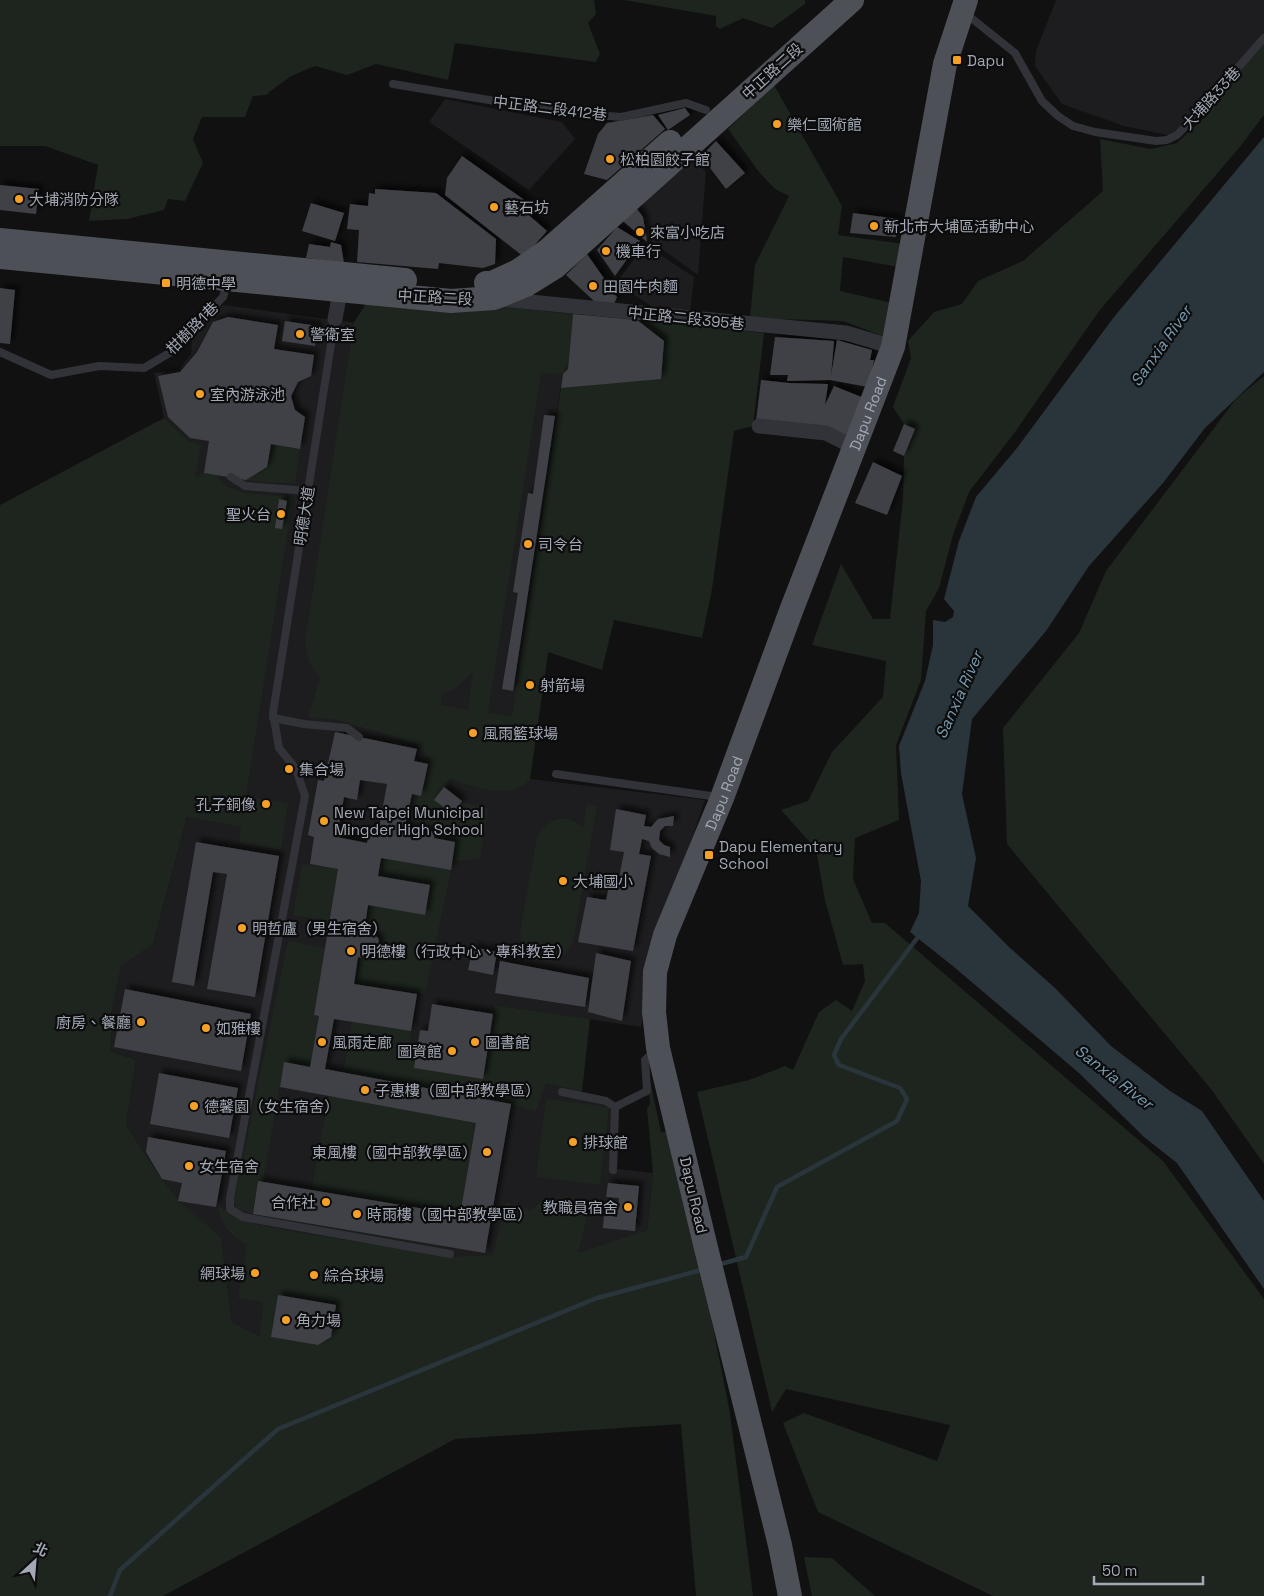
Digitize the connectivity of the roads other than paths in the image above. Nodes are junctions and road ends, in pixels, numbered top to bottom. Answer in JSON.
{"nodes":[{"id":1,"x":827,"y":0,"type":"edge"},
{"id":2,"x":852,"y":0,"type":"edge"},
{"id":3,"x":964,"y":5,"type":"edge"},
{"id":4,"x":1264,"y":38,"type":"edge"},
{"id":5,"x":393,"y":84,"type":"dead end"},
{"id":6,"x":706,"y":110,"type":"junction"},
{"id":7,"x":5,"y":249,"type":"edge"},
{"id":8,"x":228,"y":279,"type":"junction"},
{"id":9,"x":342,"y":282,"type":"junction"},
{"id":10,"x":493,"y":290,"type":"junction"},
{"id":11,"x":336,"y":319,"type":"joint"},
{"id":12,"x":893,"y":347,"type":"junction"},
{"id":13,"x":0,"y":352,"type":"edge"},
{"id":14,"x":759,"y":426,"type":"dead end"},
{"id":15,"x":854,"y":447,"type":"junction"},
{"id":16,"x":231,"y":477,"type":"dead end"},
{"id":17,"x":308,"y":491,"type":"junction"},
{"id":18,"x":273,"y":716,"type":"junction"},
{"id":19,"x":359,"y":737,"type":"dead end"},
{"id":20,"x":556,"y":774,"type":"dead end"},
{"id":21,"x":722,"y":798,"type":"junction"},
{"id":22,"x":280,"y":928,"type":"junction"},
{"id":23,"x":290,"y":929,"type":"dead end"},
{"id":24,"x":658,"y":1048,"type":"junction"},
{"id":25,"x":562,"y":1092,"type":"dead end"},
{"id":26,"x":615,"y":1107,"type":"junction"},
{"id":27,"x":613,"y":1170,"type":"dead end"},
{"id":28,"x":450,"y":1254,"type":"dead end"},
{"id":29,"x":790,"y":1596,"type":"edge"}],
"edges":[{"from":1,"to":6,"type":"main road","name":"中正路二段"},
{"from":2,"to":10,"type":"main road","name":"中正路二段"},
{"from":3,"to":4,"type":"lane","name":"大埔路33巷"},
{"from":3,"to":12,"type":"main road","name":"Dapu Road"},
{"from":5,"to":6,"type":"lane","name":"中正路二段412巷"},
{"from":6,"to":10,"type":"main road","name":"中正路二段"},
{"from":7,"to":8,"type":"main road","name":"中正路二段"},
{"from":7,"to":9,"type":"main road","name":"中正路二段"},
{"from":8,"to":9,"type":"main road","name":"中正路二段"},
{"from":8,"to":13,"type":"lane","name":"柑樹路1巷"},
{"from":9,"to":10,"type":"main road","name":"中正路二段"},
{"from":9,"to":11,"type":"street"},
{"from":10,"to":12,"type":"street","name":"中正路二段395巷"},
{"from":11,"to":17,"type":"lane","name":"明德大道"},
{"from":12,"to":15,"type":"main road","name":"Dapu Road"},
{"from":14,"to":15,"type":"street"},
{"from":15,"to":21,"type":"main road","name":"Dapu Road"},
{"from":16,"to":17,"type":"lane"},
{"from":17,"to":18,"type":"lane","name":"明德大道"},
{"from":18,"to":19,"type":"lane"},
{"from":18,"to":22,"type":"lane","name":"明德大道"},
{"from":20,"to":21,"type":"lane"},
{"from":21,"to":24,"type":"main road","name":"Dapu Road"},
{"from":22,"to":23,"type":"lane"},
{"from":22,"to":28,"type":"lane","name":"明德大道"},
{"from":24,"to":26,"type":"lane"},
{"from":24,"to":29,"type":"main road","name":"Dapu Road"},
{"from":25,"to":26,"type":"lane"},
{"from":26,"to":27,"type":"lane"}]}
